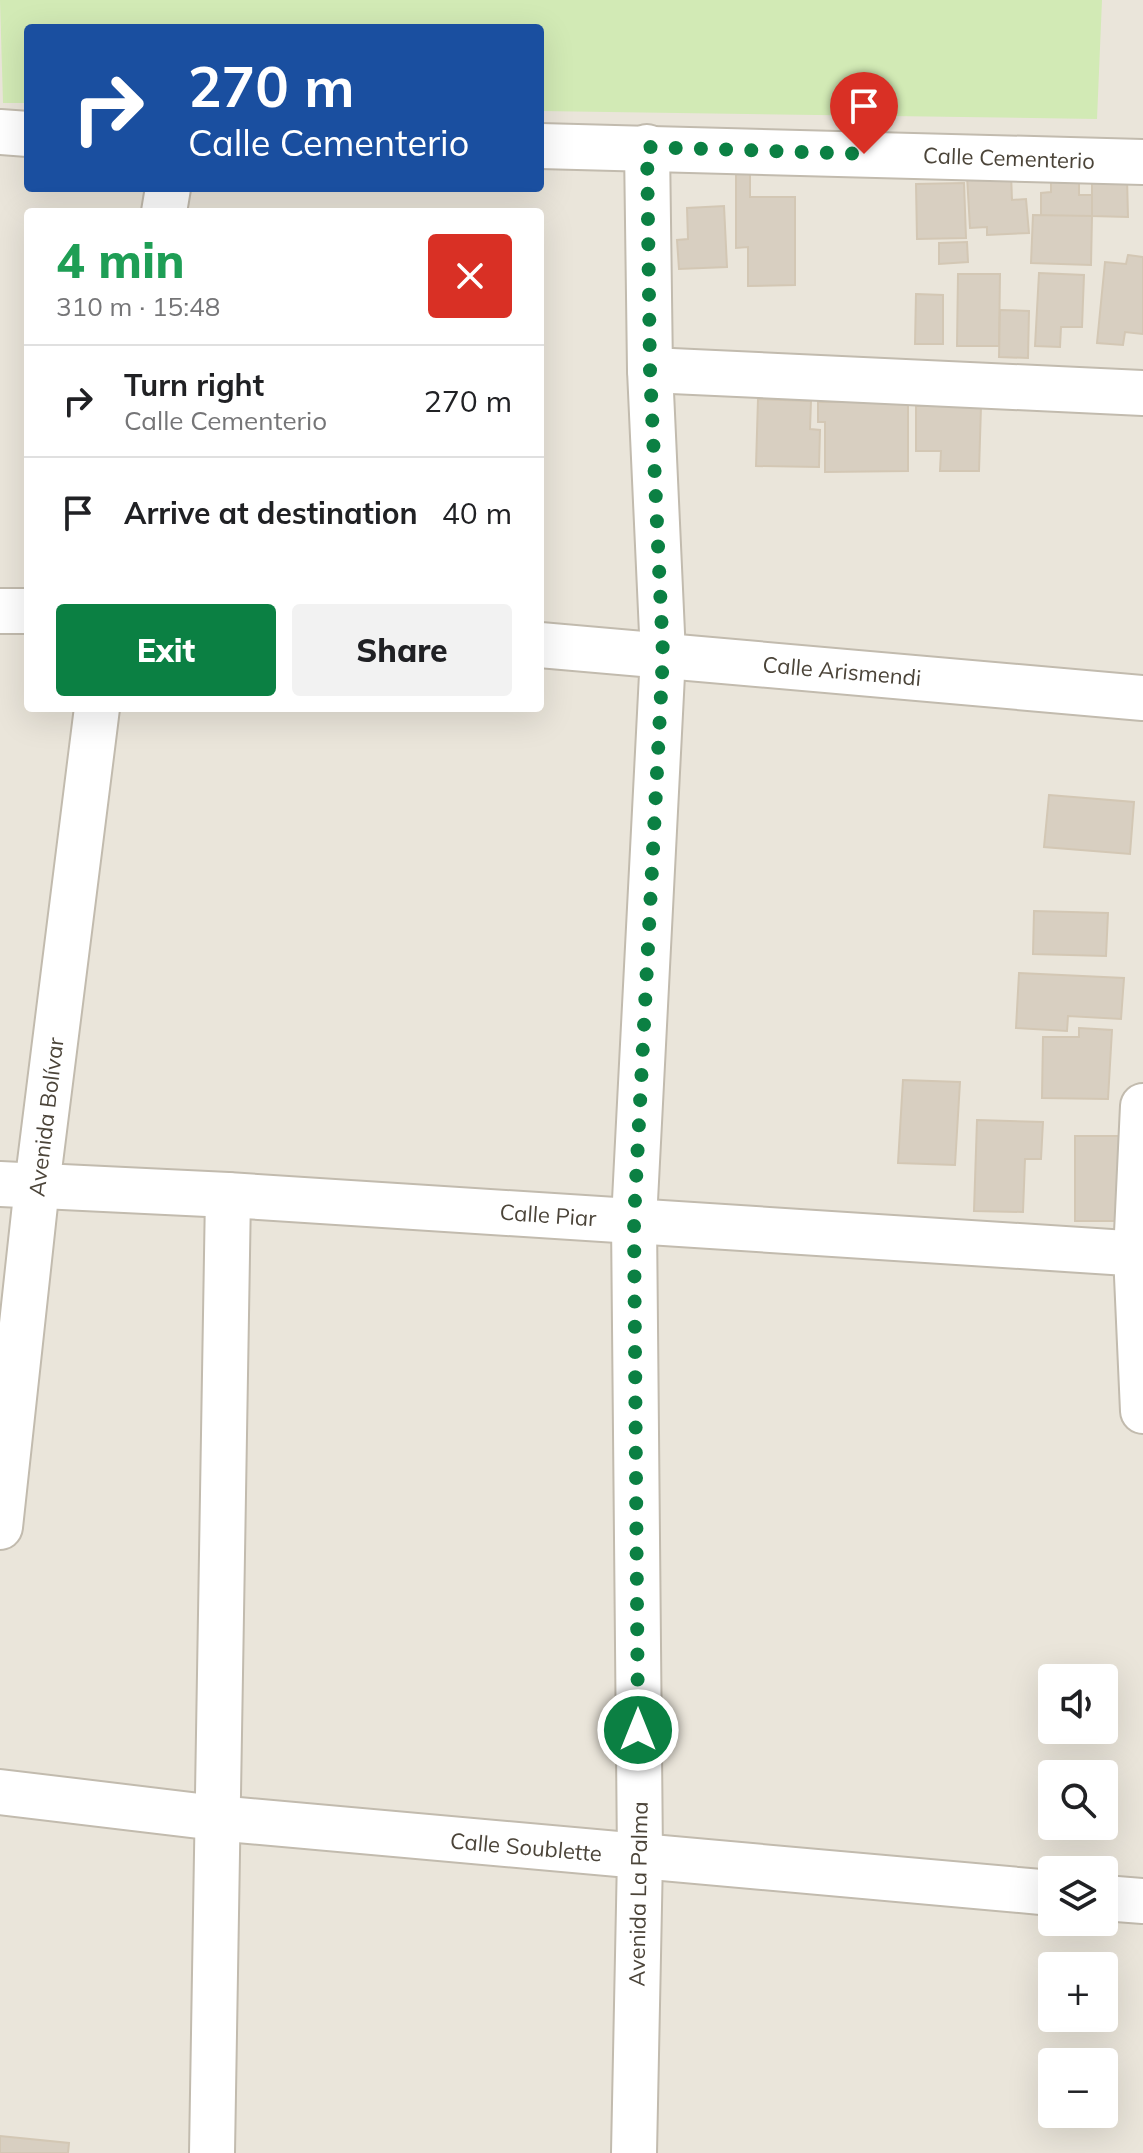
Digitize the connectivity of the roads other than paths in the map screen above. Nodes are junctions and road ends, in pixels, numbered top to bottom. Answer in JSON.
{"nodes":[{"id":1,"x":0,"y":132,"type":"edge"},
{"id":2,"x":24,"y":134,"type":"edge"},
{"id":3,"x":544,"y":146,"type":"edge"},
{"id":4,"x":647,"y":147,"type":"junction"},
{"id":5,"x":1143,"y":162,"type":"edge"},
{"id":6,"x":650,"y":370,"type":"junction"},
{"id":7,"x":1143,"y":393,"type":"edge"},
{"id":8,"x":0,"y":611,"type":"edge"},
{"id":9,"x":24,"y":611,"type":"edge"},
{"id":10,"x":544,"y":645,"type":"edge"},
{"id":11,"x":663,"y":655,"type":"junction"},
{"id":12,"x":1143,"y":698,"type":"edge"},
{"id":13,"x":96,"y":712,"type":"edge"},
{"id":14,"x":1143,"y":1106,"type":"edge"},
{"id":15,"x":18,"y":1185,"type":"edge"},
{"id":16,"x":228,"y":1195,"type":"junction"},
{"id":17,"x":634,"y":1220,"type":"junction"},
{"id":18,"x":1140,"y":1254,"type":"edge"},
{"id":19,"x":1143,"y":1411,"type":"edge"},
{"id":20,"x":0,"y":1527,"type":"edge"},
{"id":21,"x":0,"y":1792,"type":"edge"},
{"id":22,"x":216,"y":1818,"type":"junction"},
{"id":23,"x":640,"y":1857,"type":"junction"},
{"id":24,"x":1038,"y":1892,"type":"edge"},
{"id":25,"x":1118,"y":1899,"type":"edge"},
{"id":26,"x":1143,"y":1901,"type":"edge"},
{"id":27,"x":212,"y":2153,"type":"edge"},
{"id":28,"x":634,"y":2153,"type":"edge"}],
"edges":[{"from":1,"to":2,"type":"street"},
{"from":3,"to":4,"type":"street","name":"Calle Cementerio"},
{"from":4,"to":5,"type":"street","name":"Calle Cementerio"},
{"from":4,"to":6,"type":"street","name":"Avenida La Palma"},
{"from":6,"to":7,"type":"street"},
{"from":6,"to":11,"type":"street","name":"Avenida La Palma"},
{"from":8,"to":9,"type":"street"},
{"from":10,"to":11,"type":"street","name":"Calle Arismendi"},
{"from":11,"to":12,"type":"street","name":"Calle Arismendi"},
{"from":11,"to":17,"type":"street","name":"Avenida La Palma"},
{"from":13,"to":15,"type":"street","name":"Avenida Bolívar"},
{"from":14,"to":18,"type":"street"},
{"from":15,"to":16,"type":"street","name":"Calle Piar"},
{"from":15,"to":20,"type":"street","name":"Avenida Bolívar"},
{"from":16,"to":17,"type":"street","name":"Calle Piar"},
{"from":16,"to":22,"type":"street"},
{"from":17,"to":18,"type":"street","name":"Calle Piar"},
{"from":17,"to":23,"type":"street","name":"Avenida La Palma"},
{"from":18,"to":19,"type":"street"},
{"from":21,"to":22,"type":"street","name":"Calle Soublette"},
{"from":22,"to":23,"type":"street","name":"Calle Soublette"},
{"from":22,"to":27,"type":"street"},
{"from":23,"to":24,"type":"street","name":"Calle Soublette"},
{"from":23,"to":28,"type":"street","name":"Avenida La Palma"},
{"from":25,"to":26,"type":"street"}]}
